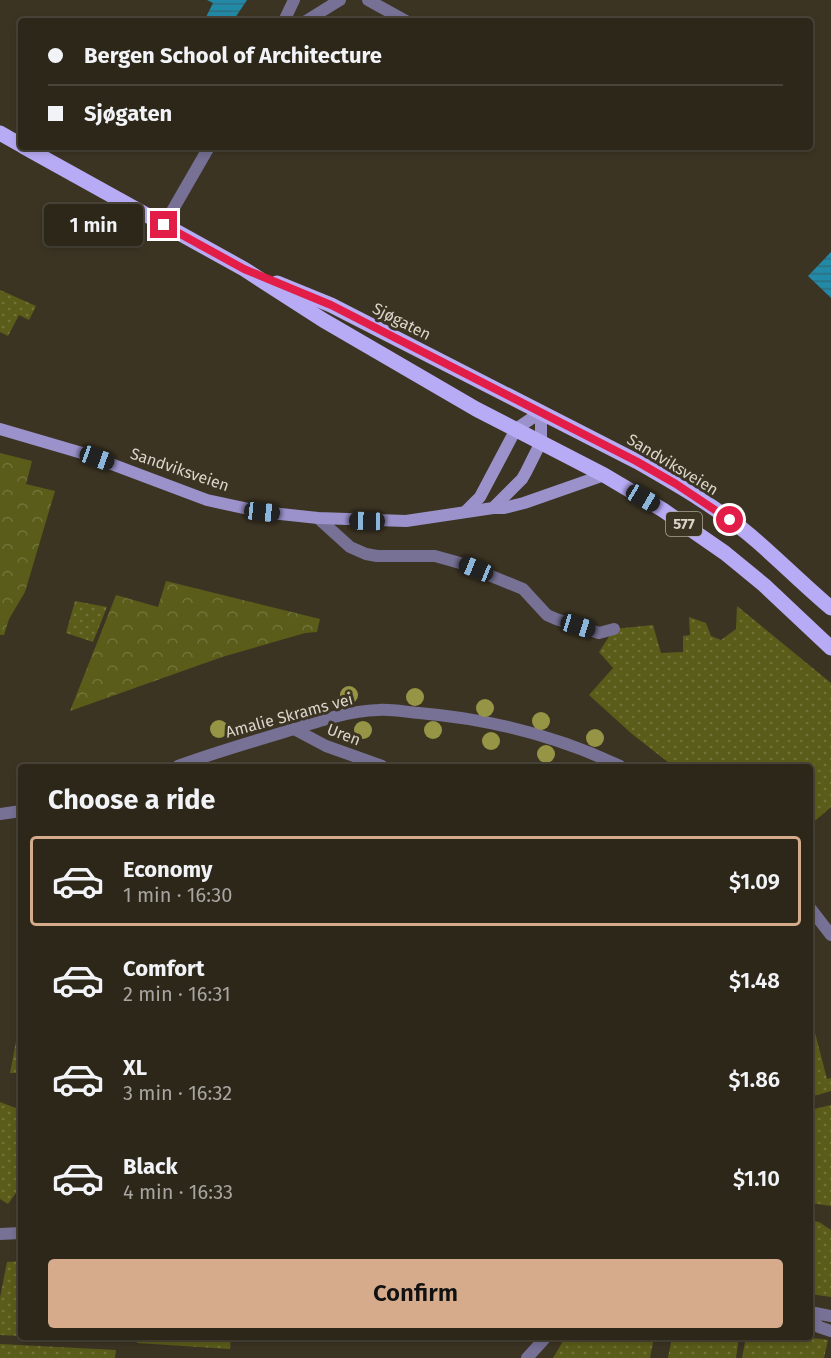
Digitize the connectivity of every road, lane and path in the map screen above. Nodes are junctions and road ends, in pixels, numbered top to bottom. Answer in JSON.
{"nodes":[{"id":1,"x":294,"y":0,"type":"edge"},
{"id":2,"x":340,"y":0,"type":"edge"},
{"id":3,"x":368,"y":0,"type":"edge"},
{"id":4,"x":285,"y":18,"type":"edge"},
{"id":5,"x":311,"y":18,"type":"edge"},
{"id":6,"x":401,"y":18,"type":"edge"},
{"id":7,"x":0,"y":134,"type":"edge"},
{"id":8,"x":18,"y":143,"type":"edge"},
{"id":9,"x":30,"y":150,"type":"edge"},
{"id":10,"x":207,"y":150,"type":"edge"},
{"id":11,"x":164,"y":225,"type":"junction"},
{"id":12,"x":244,"y":269,"type":"junction"},
{"id":13,"x":541,"y":412,"type":"junction"},
{"id":14,"x":0,"y":429,"type":"edge"},
{"id":15,"x":516,"y":429,"type":"junction"},
{"id":16,"x":541,"y":442,"type":"junction"},
{"id":17,"x":604,"y":475,"type":"junction"},
{"id":18,"x":493,"y":508,"type":"junction"},
{"id":19,"x":466,"y":511,"type":"junction"},
{"id":20,"x":318,"y":519,"type":"junction"},
{"id":21,"x":831,"y":608,"type":"edge"},
{"id":22,"x":614,"y":629,"type":"dead end"},
{"id":23,"x":831,"y":648,"type":"edge"},
{"id":24,"x":294,"y":729,"type":"junction"},
{"id":25,"x":184,"y":764,"type":"edge"},
{"id":26,"x":376,"y":764,"type":"edge"},
{"id":27,"x":616,"y":764,"type":"edge"},
{"id":28,"x":18,"y":811,"type":"edge"},
{"id":29,"x":0,"y":814,"type":"edge"},
{"id":30,"x":813,"y":912,"type":"edge"},
{"id":31,"x":831,"y":935,"type":"edge"},
{"id":32,"x":18,"y":1233,"type":"edge"},
{"id":33,"x":0,"y":1234,"type":"edge"},
{"id":34,"x":813,"y":1314,"type":"edge"},
{"id":35,"x":831,"y":1316,"type":"edge"},
{"id":36,"x":813,"y":1318,"type":"edge"},
{"id":37,"x":831,"y":1331,"type":"edge"},
{"id":38,"x":543,"y":1340,"type":"edge"},
{"id":39,"x":527,"y":1358,"type":"edge"}],
"edges":[{"from":1,"to":4,"type":"street"},
{"from":2,"to":5,"type":"street"},
{"from":3,"to":6,"type":"street"},
{"from":7,"to":8,"type":"main road","name":"Sjøgaten","number":"577"},
{"from":9,"to":11,"type":"main road","name":"Sjøgaten","number":"577"},
{"from":10,"to":11,"type":"street"},
{"from":11,"to":12,"type":"main road","name":"Sjøgaten","number":"577"},
{"from":12,"to":13,"type":"main road","name":"Sjøgaten","number":"577"},
{"from":12,"to":15,"type":"main road","name":"Sjøgaten","number":"577"},
{"from":13,"to":15,"type":"main road"},
{"from":13,"to":16,"type":"main road"},
{"from":13,"to":21,"type":"main road","name":"Sandviksveien","number":"577"},
{"from":14,"to":20,"type":"main road","name":"Sandviksveien"},
{"from":15,"to":16,"type":"main road","number":"577"},
{"from":15,"to":19,"type":"main road"},
{"from":16,"to":17,"type":"main road","number":"577"},
{"from":16,"to":18,"type":"main road"},
{"from":17,"to":18,"type":"main road","name":"Sandviksveien"},
{"from":17,"to":23,"type":"main road","number":"577"},
{"from":18,"to":19,"type":"main road","name":"Sandviksveien"},
{"from":19,"to":20,"type":"main road","name":"Sandviksveien"},
{"from":20,"to":22,"type":"street"},
{"from":24,"to":25,"type":"street","name":"Amalie Skrams vei"},
{"from":24,"to":26,"type":"street","name":"Uren"},
{"from":24,"to":27,"type":"street","name":"Amalie Skrams vei"},
{"from":28,"to":29,"type":"street"},
{"from":30,"to":31,"type":"street"},
{"from":32,"to":33,"type":"street"},
{"from":34,"to":35,"type":"street"},
{"from":36,"to":37,"type":"street"},
{"from":38,"to":39,"type":"street"}]}
